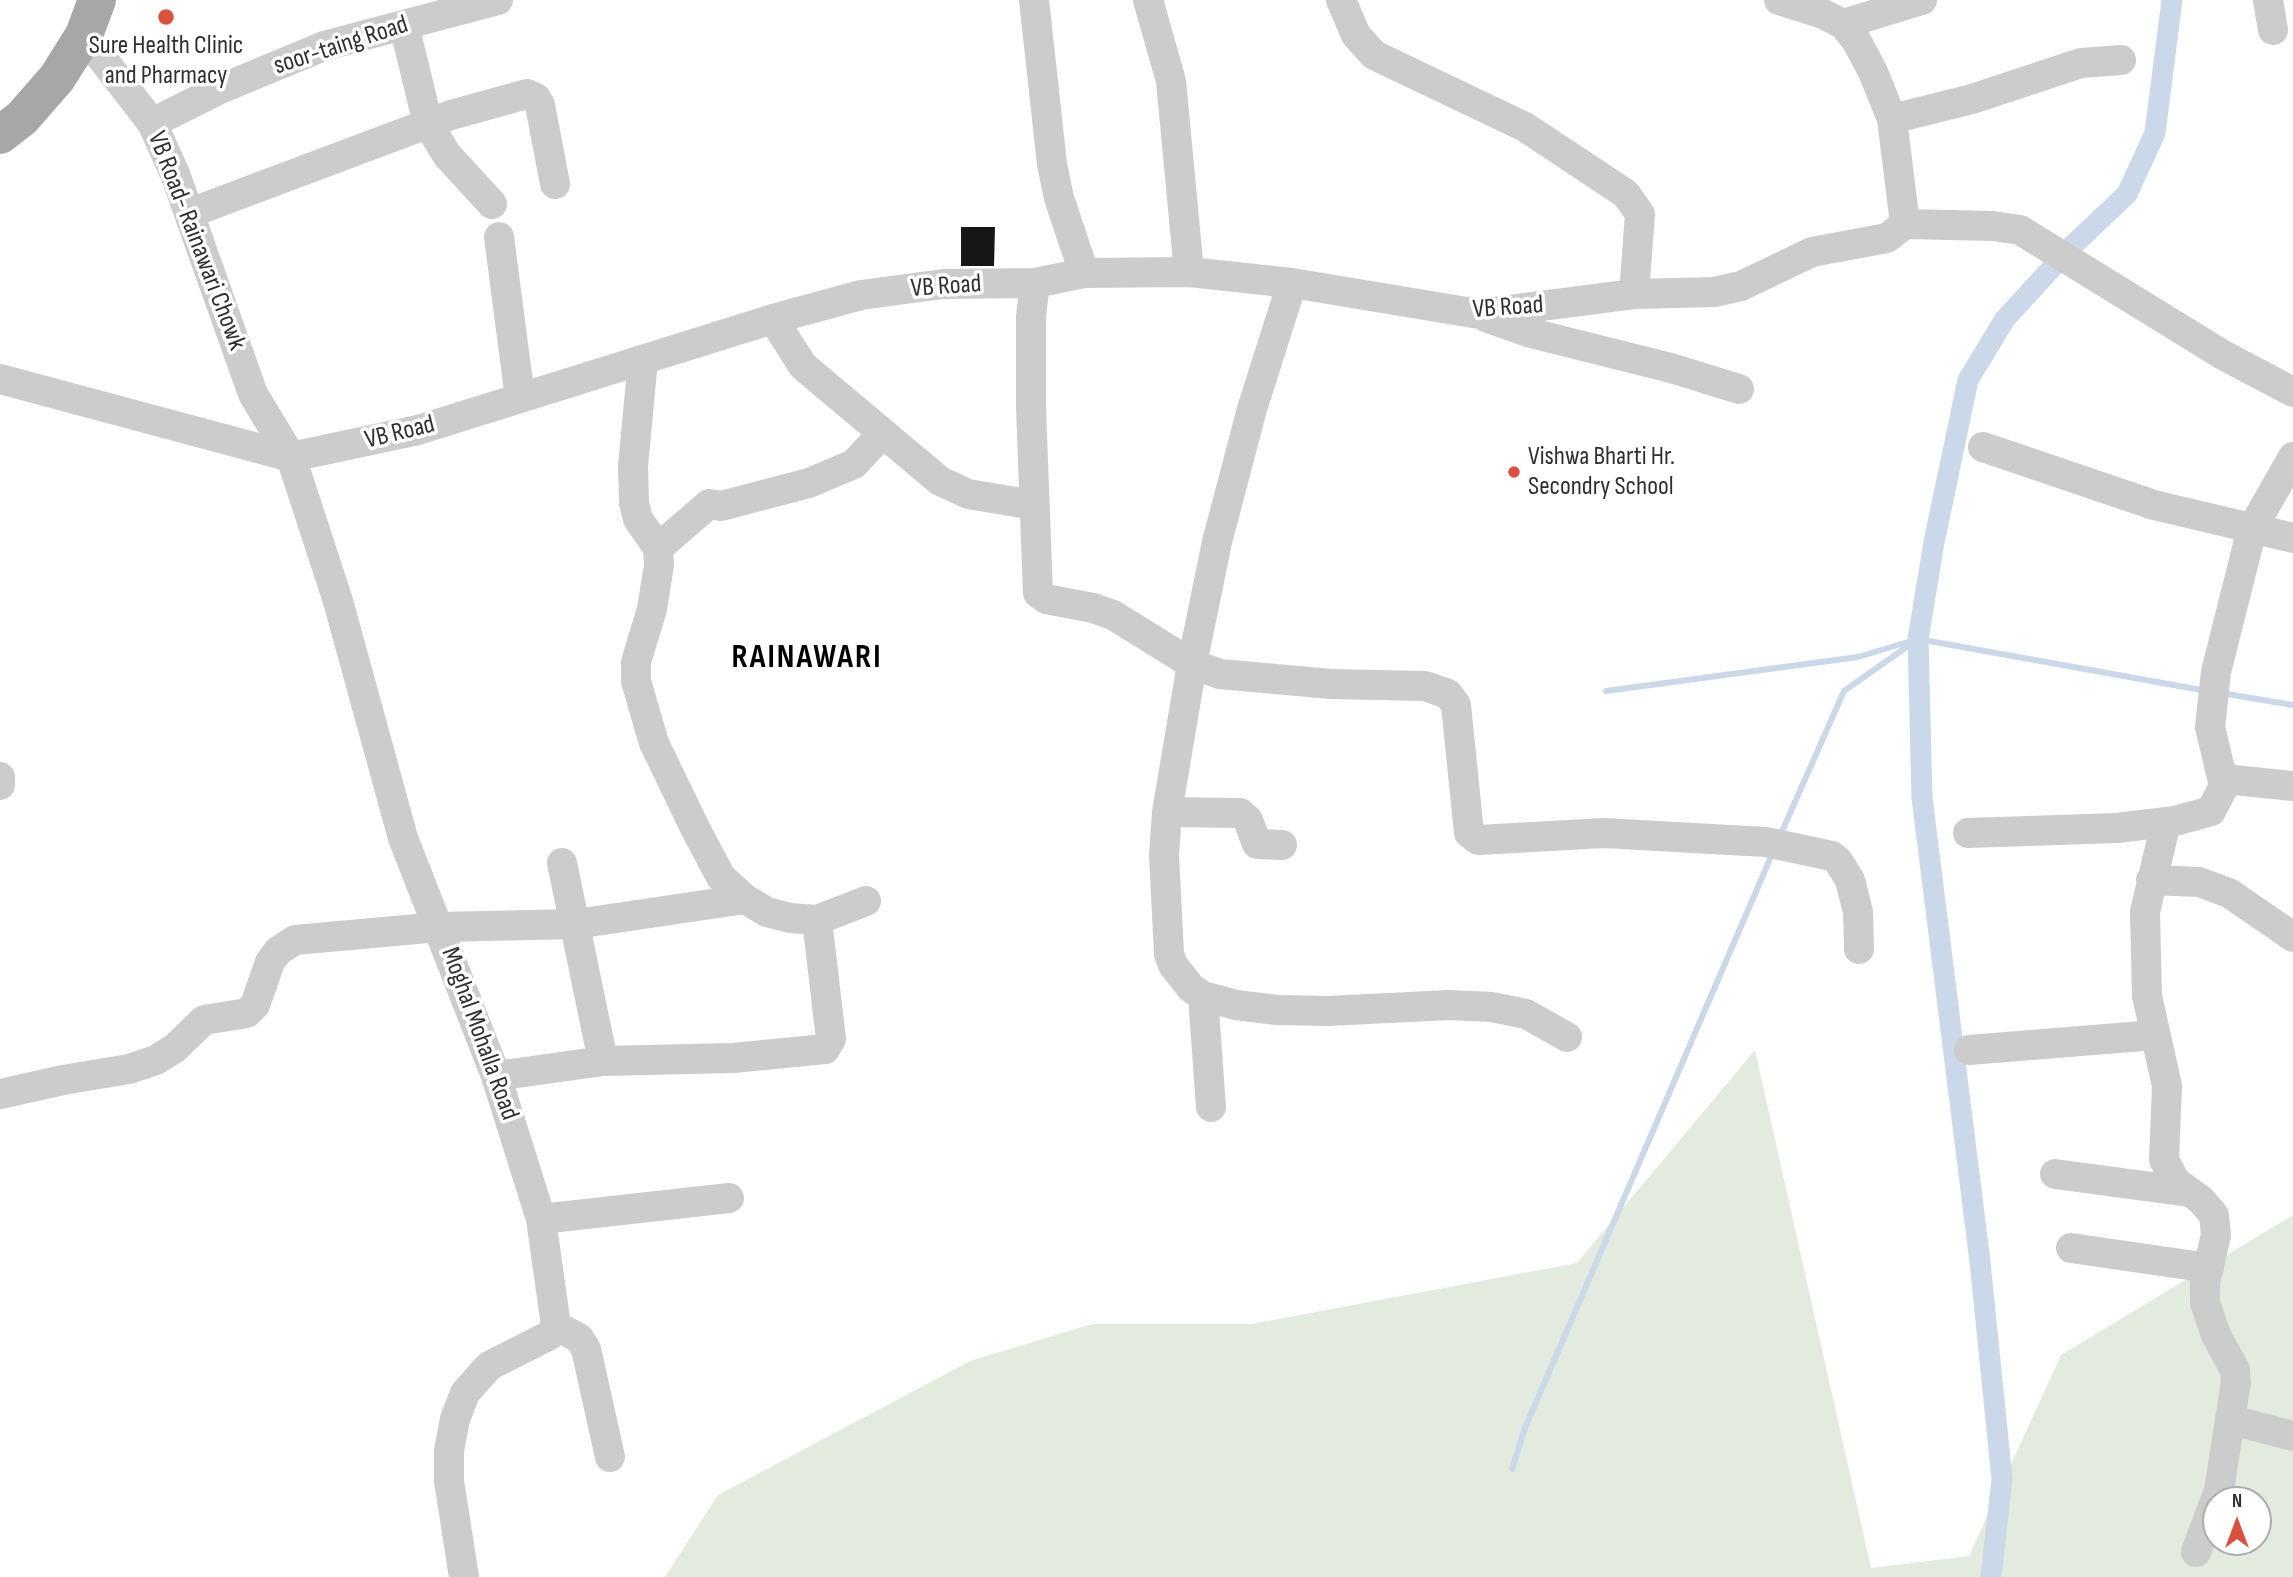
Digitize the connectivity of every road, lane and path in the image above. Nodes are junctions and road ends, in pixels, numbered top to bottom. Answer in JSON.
{"nodes":[{"id":1,"x":97,"y":0,"type":"edge"},
{"id":2,"x":498,"y":0,"type":"edge"},
{"id":3,"x":1034,"y":0,"type":"edge"},
{"id":4,"x":1148,"y":0,"type":"edge"},
{"id":5,"x":1341,"y":0,"type":"edge"},
{"id":6,"x":1779,"y":0,"type":"edge"},
{"id":7,"x":1922,"y":0,"type":"edge"},
{"id":8,"x":2269,"y":0,"type":"edge"},
{"id":9,"x":1843,"y":24,"type":"junction"},
{"id":10,"x":404,"y":25,"type":"junction"},
{"id":11,"x":2273,"y":30,"type":"dead end"},
{"id":12,"x":84,"y":35,"type":"junction"},
{"id":13,"x":2121,"y":60,"type":"dead end"},
{"id":14,"x":1892,"y":119,"type":"junction"},
{"id":15,"x":152,"y":123,"type":"junction"},
{"id":16,"x":428,"y":124,"type":"junction"},
{"id":17,"x":0,"y":135,"type":"edge"},
{"id":18,"x":555,"y":184,"type":"dead end"},
{"id":19,"x":492,"y":204,"type":"dead end"},
{"id":20,"x":190,"y":213,"type":"junction"},
{"id":21,"x":1905,"y":224,"type":"junction"},
{"id":22,"x":499,"y":237,"type":"dead end"},
{"id":23,"x":1189,"y":272,"type":"junction"},
{"id":24,"x":1084,"y":273,"type":"junction"},
{"id":25,"x":1035,"y":283,"type":"junction"},
{"id":26,"x":1292,"y":283,"type":"junction"},
{"id":27,"x":1634,"y":295,"type":"junction"},
{"id":28,"x":1479,"y":314,"type":"junction"},
{"id":29,"x":773,"y":319,"type":"junction"},
{"id":30,"x":643,"y":360,"type":"junction"},
{"id":31,"x":0,"y":379,"type":"edge"},
{"id":32,"x":1739,"y":389,"type":"dead end"},
{"id":33,"x":2293,"y":392,"type":"edge"},
{"id":34,"x":520,"y":397,"type":"junction"},
{"id":35,"x":882,"y":434,"type":"junction"},
{"id":36,"x":1983,"y":447,"type":"dead end"},
{"id":37,"x":291,"y":457,"type":"junction"},
{"id":38,"x":2293,"y":457,"type":"edge"},
{"id":39,"x":1034,"y":505,"type":"junction"},
{"id":40,"x":2252,"y":529,"type":"junction"},
{"id":41,"x":2293,"y":538,"type":"edge"},
{"id":42,"x":658,"y":548,"type":"junction"},
{"id":43,"x":1192,"y":664,"type":"junction"},
{"id":44,"x":0,"y":777,"type":"edge"},
{"id":45,"x":2224,"y":779,"type":"junction"},
{"id":46,"x":0,"y":785,"type":"edge"},
{"id":47,"x":2293,"y":786,"type":"edge"},
{"id":48,"x":1167,"y":812,"type":"junction"},
{"id":49,"x":2166,"y":822,"type":"junction"},
{"id":50,"x":1968,"y":833,"type":"dead end"},
{"id":51,"x":1282,"y":845,"type":"dead end"},
{"id":52,"x":562,"y":863,"type":"dead end"},
{"id":53,"x":2151,"y":880,"type":"junction"},
{"id":54,"x":745,"y":899,"type":"junction"},
{"id":55,"x":866,"y":901,"type":"dead end"},
{"id":56,"x":817,"y":920,"type":"junction"},
{"id":57,"x":576,"y":924,"type":"junction"},
{"id":58,"x":439,"y":926,"type":"junction"},
{"id":59,"x":2293,"y":937,"type":"edge"},
{"id":60,"x":1859,"y":949,"type":"dead end"},
{"id":61,"x":1203,"y":996,"type":"junction"},
{"id":62,"x":2155,"y":1035,"type":"junction"},
{"id":63,"x":1567,"y":1037,"type":"dead end"},
{"id":64,"x":1969,"y":1050,"type":"dead end"},
{"id":65,"x":603,"y":1060,"type":"junction"},
{"id":66,"x":496,"y":1076,"type":"junction"},
{"id":67,"x":0,"y":1094,"type":"edge"},
{"id":68,"x":1212,"y":1107,"type":"dead end"},
{"id":69,"x":2055,"y":1174,"type":"dead end"},
{"id":70,"x":2189,"y":1192,"type":"junction"},
{"id":71,"x":729,"y":1198,"type":"dead end"},
{"id":72,"x":541,"y":1219,"type":"junction"},
{"id":73,"x":2071,"y":1248,"type":"dead end"},
{"id":74,"x":2209,"y":1268,"type":"junction"},
{"id":75,"x":556,"y":1326,"type":"junction"},
{"id":76,"x":2231,"y":1420,"type":"junction"},
{"id":77,"x":2293,"y":1436,"type":"edge"},
{"id":78,"x":610,"y":1457,"type":"dead end"},
{"id":79,"x":2196,"y":1552,"type":"dead end"},
{"id":80,"x":464,"y":1577,"type":"edge"}],
"edges":[{"from":1,"to":12,"type":"main road"},
{"from":2,"to":10,"type":"street","name":"soor-taing Road"},
{"from":3,"to":24,"type":"street"},
{"from":4,"to":23,"type":"street"},
{"from":5,"to":27,"type":"street"},
{"from":6,"to":9,"type":"street"},
{"from":7,"to":9,"type":"street"},
{"from":8,"to":11,"type":"street"},
{"from":9,"to":14,"type":"street"},
{"from":10,"to":15,"type":"street","name":"soor-taing Road"},
{"from":10,"to":16,"type":"street"},
{"from":12,"to":15,"type":"street","name":"VB Road- Rainawari Chowk"},
{"from":12,"to":17,"type":"main road"},
{"from":13,"to":14,"type":"street"},
{"from":14,"to":21,"type":"street"},
{"from":15,"to":20,"type":"street","name":"VB Road- Rainawari Chowk"},
{"from":16,"to":18,"type":"street"},
{"from":16,"to":19,"type":"street"},
{"from":16,"to":20,"type":"street"},
{"from":20,"to":37,"type":"street","name":"VB Road- Rainawari Chowk"},
{"from":21,"to":27,"type":"street","name":"VB Road"},
{"from":21,"to":33,"type":"street"},
{"from":22,"to":34,"type":"street"},
{"from":23,"to":24,"type":"street","name":"VB Road"},
{"from":23,"to":26,"type":"street","name":"VB Road"},
{"from":24,"to":25,"type":"street","name":"VB Road"},
{"from":25,"to":29,"type":"street","name":"VB Road"},
{"from":25,"to":39,"type":"street"},
{"from":26,"to":28,"type":"street","name":"VB Road"},
{"from":26,"to":43,"type":"street"},
{"from":27,"to":28,"type":"street","name":"VB Road"},
{"from":28,"to":32,"type":"street"},
{"from":29,"to":30,"type":"street","name":"VB Road"},
{"from":29,"to":35,"type":"street"},
{"from":30,"to":34,"type":"street","name":"VB Road"},
{"from":30,"to":42,"type":"street"},
{"from":31,"to":37,"type":"street","name":"VB Road"},
{"from":34,"to":37,"type":"street","name":"VB Road"},
{"from":35,"to":39,"type":"street"},
{"from":35,"to":42,"type":"street"},
{"from":36,"to":40,"type":"street"},
{"from":37,"to":58,"type":"street","name":"Moghal Mohalla Road"},
{"from":38,"to":40,"type":"street"},
{"from":39,"to":43,"type":"street"},
{"from":40,"to":41,"type":"street"},
{"from":40,"to":45,"type":"street"},
{"from":42,"to":54,"type":"street"},
{"from":43,"to":48,"type":"street"},
{"from":43,"to":60,"type":"street"},
{"from":44,"to":46,"type":"street"},
{"from":45,"to":47,"type":"street"},
{"from":45,"to":49,"type":"street"},
{"from":48,"to":51,"type":"street"},
{"from":48,"to":61,"type":"street"},
{"from":49,"to":50,"type":"street"},
{"from":49,"to":53,"type":"street"},
{"from":52,"to":57,"type":"street"},
{"from":53,"to":59,"type":"street"},
{"from":53,"to":62,"type":"street"},
{"from":54,"to":56,"type":"street"},
{"from":54,"to":57,"type":"street"},
{"from":55,"to":56,"type":"street"},
{"from":56,"to":65,"type":"street"},
{"from":57,"to":58,"type":"street"},
{"from":57,"to":65,"type":"street"},
{"from":58,"to":66,"type":"street","name":"Moghal Mohalla Road"},
{"from":58,"to":67,"type":"street"},
{"from":61,"to":63,"type":"street"},
{"from":61,"to":68,"type":"street"},
{"from":62,"to":64,"type":"street"},
{"from":62,"to":70,"type":"street"},
{"from":65,"to":66,"type":"street"},
{"from":66,"to":72,"type":"street","name":"Moghal Mohalla Road"},
{"from":69,"to":70,"type":"street"},
{"from":70,"to":74,"type":"street"},
{"from":71,"to":72,"type":"street"},
{"from":72,"to":75,"type":"street","name":"Moghal Mohalla Road"},
{"from":73,"to":74,"type":"street"},
{"from":74,"to":76,"type":"street"},
{"from":75,"to":78,"type":"street"},
{"from":75,"to":80,"type":"street"},
{"from":76,"to":77,"type":"street"},
{"from":76,"to":79,"type":"street"}]}
